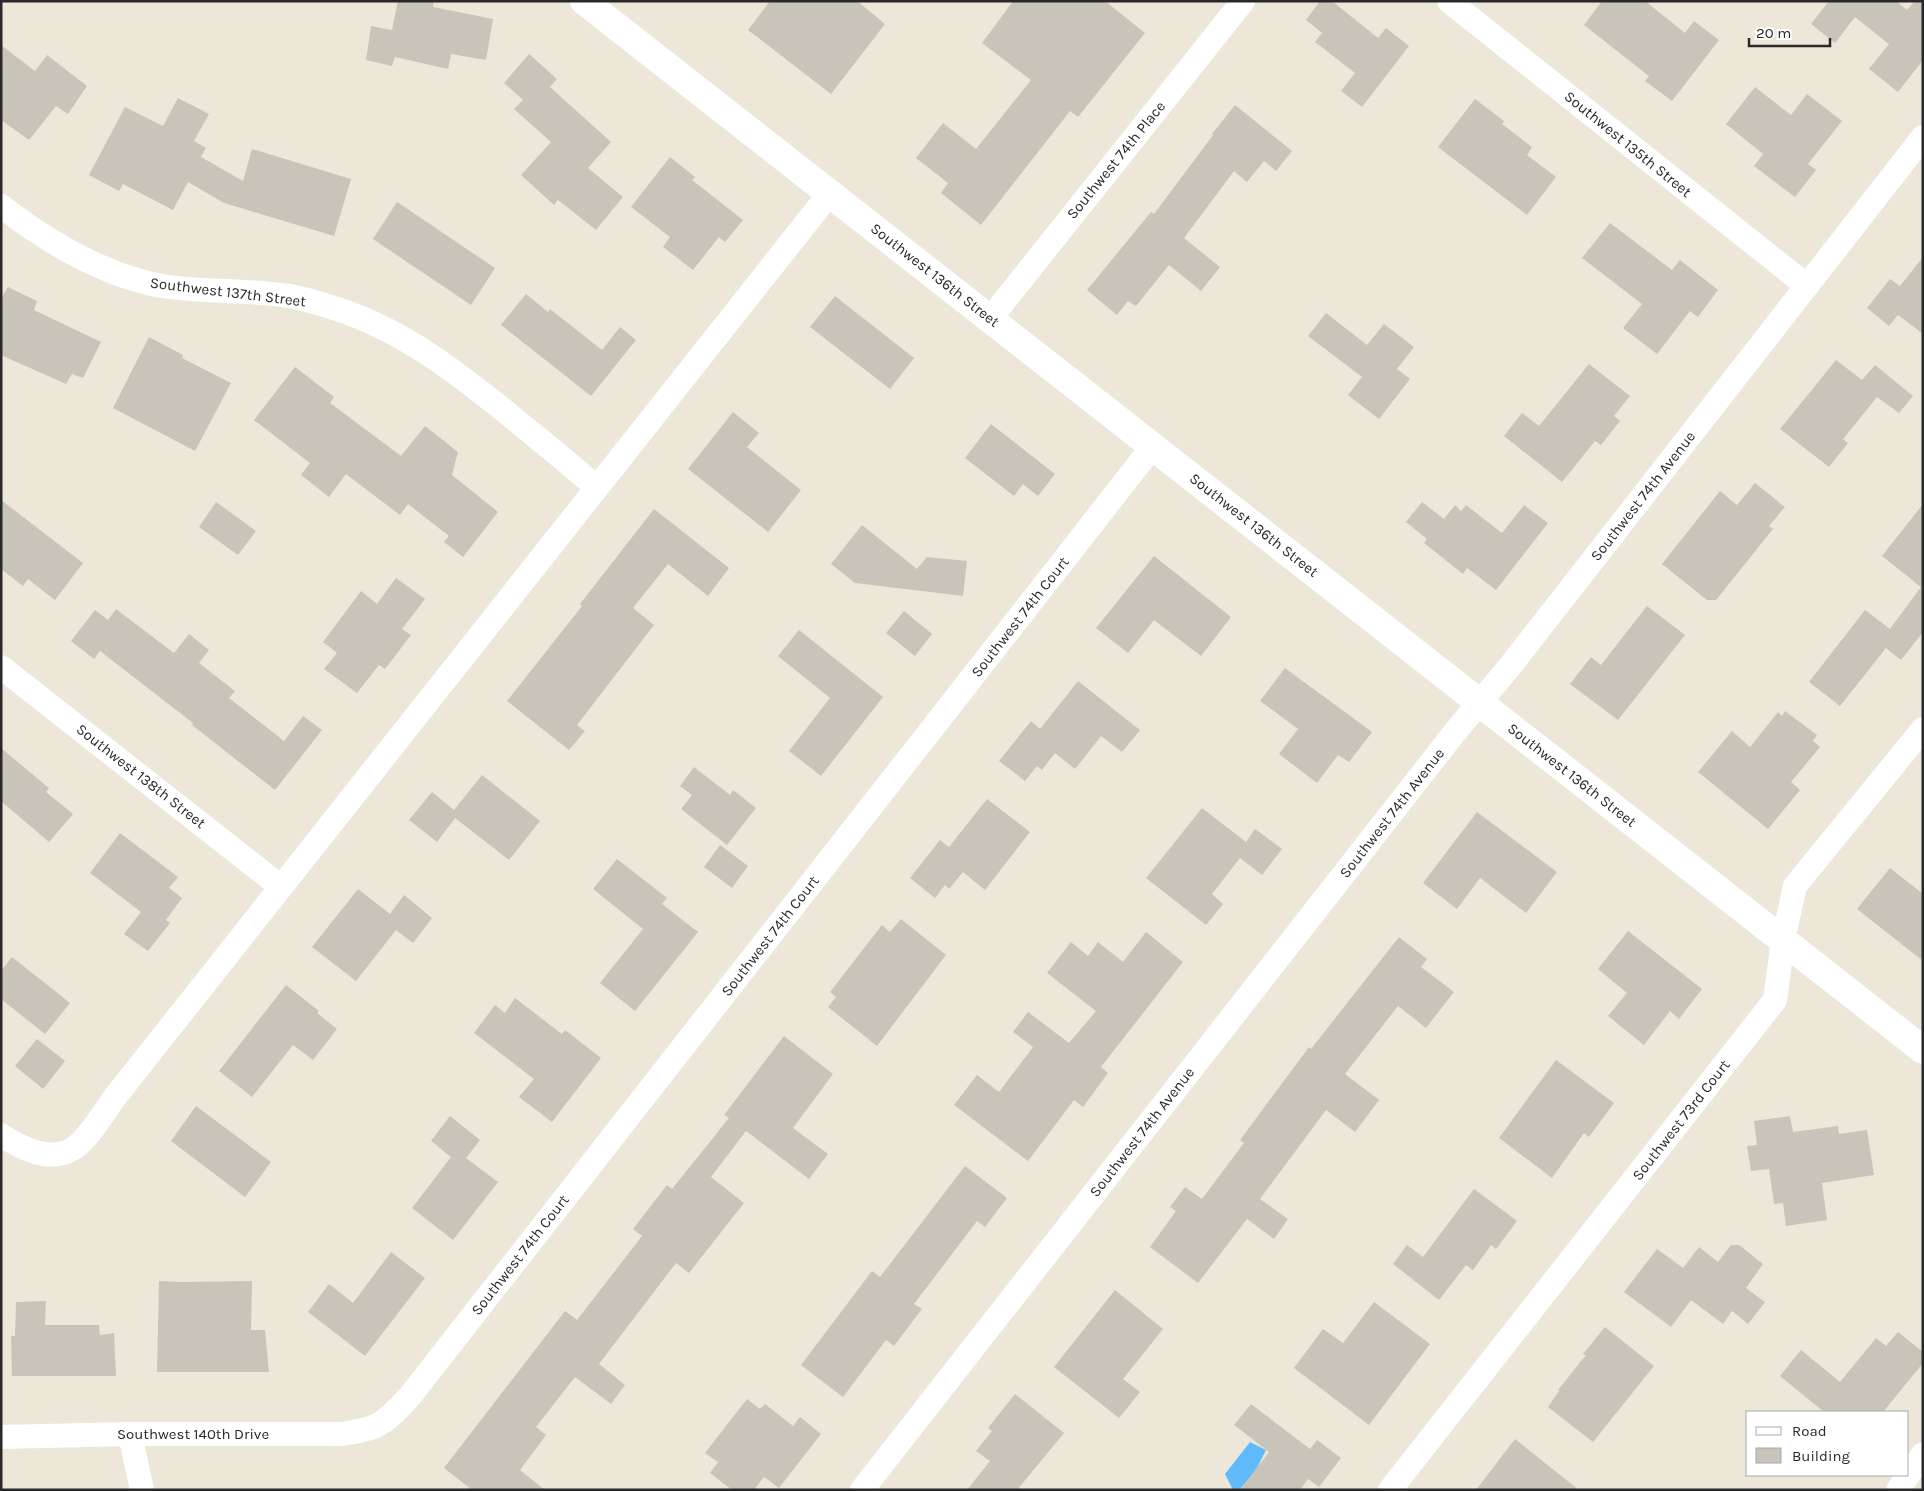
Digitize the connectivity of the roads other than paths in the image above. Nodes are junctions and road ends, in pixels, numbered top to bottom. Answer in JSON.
{"nodes":[{"id":1,"x":584,"y":1,"type":"edge"},
{"id":2,"x":1243,"y":1,"type":"edge"},
{"id":3,"x":1449,"y":1,"type":"edge"},
{"id":4,"x":1923,"y":137,"type":"edge"},
{"id":5,"x":830,"y":193,"type":"junction"},
{"id":6,"x":1,"y":206,"type":"edge"},
{"id":7,"x":1807,"y":286,"type":"junction"},
{"id":8,"x":990,"y":319,"type":"junction"},
{"id":9,"x":1153,"y":446,"type":"junction"},
{"id":10,"x":596,"y":487,"type":"junction"},
{"id":11,"x":1,"y":667,"type":"edge"},
{"id":12,"x":1480,"y":702,"type":"junction"},
{"id":13,"x":1923,"y":729,"type":"edge"},
{"id":14,"x":281,"y":887,"type":"junction"},
{"id":15,"x":1783,"y":940,"type":"junction"},
{"id":16,"x":1923,"y":1050,"type":"edge"},
{"id":17,"x":1,"y":1135,"type":"edge"},
{"id":18,"x":383,"y":1423,"type":"joint"},
{"id":19,"x":130,"y":1434,"type":"junction"},
{"id":20,"x":1,"y":1437,"type":"edge"},
{"id":21,"x":1923,"y":1454,"type":"edge"},
{"id":22,"x":1909,"y":1474,"type":"edge"},
{"id":23,"x":1908,"y":1476,"type":"edge"},
{"id":24,"x":142,"y":1490,"type":"edge"},
{"id":25,"x":862,"y":1490,"type":"edge"},
{"id":26,"x":1390,"y":1490,"type":"edge"},
{"id":27,"x":1898,"y":1490,"type":"edge"}],
"edges":[{"from":1,"to":5,"type":"street","name":"Southwest 136th Street"},
{"from":2,"to":8,"type":"street","name":"Southwest 74th Place"},
{"from":3,"to":7,"type":"street","name":"Southwest 135th Street"},
{"from":4,"to":7,"type":"street","name":"Southwest 74th Avenue"},
{"from":5,"to":8,"type":"street","name":"Southwest 136th Street"},
{"from":5,"to":10,"type":"street"},
{"from":6,"to":10,"type":"street","name":"Southwest 137th Street"},
{"from":7,"to":12,"type":"street","name":"Southwest 74th Avenue"},
{"from":8,"to":9,"type":"street","name":"Southwest 136th Street"},
{"from":9,"to":12,"type":"street","name":"Southwest 136th Street"},
{"from":9,"to":18,"type":"street","name":"Southwest 74th Court"},
{"from":10,"to":14,"type":"street"},
{"from":11,"to":14,"type":"street","name":"Southwest 138th Street"},
{"from":12,"to":15,"type":"street","name":"Southwest 136th Street"},
{"from":12,"to":25,"type":"street","name":"Southwest 74th Avenue"},
{"from":13,"to":15,"type":"street","name":"Southwest 73rd Court"},
{"from":14,"to":17,"type":"street"},
{"from":15,"to":16,"type":"street","name":"Southwest 136th Street"},
{"from":15,"to":26,"type":"street","name":"Southwest 73rd Court"},
{"from":18,"to":19,"type":"street","name":"Southwest 140th Drive"},
{"from":19,"to":20,"type":"street","name":"Southwest 140th Drive"},
{"from":19,"to":24,"type":"street"},
{"from":21,"to":22,"type":"street"},
{"from":23,"to":27,"type":"street"}]}
